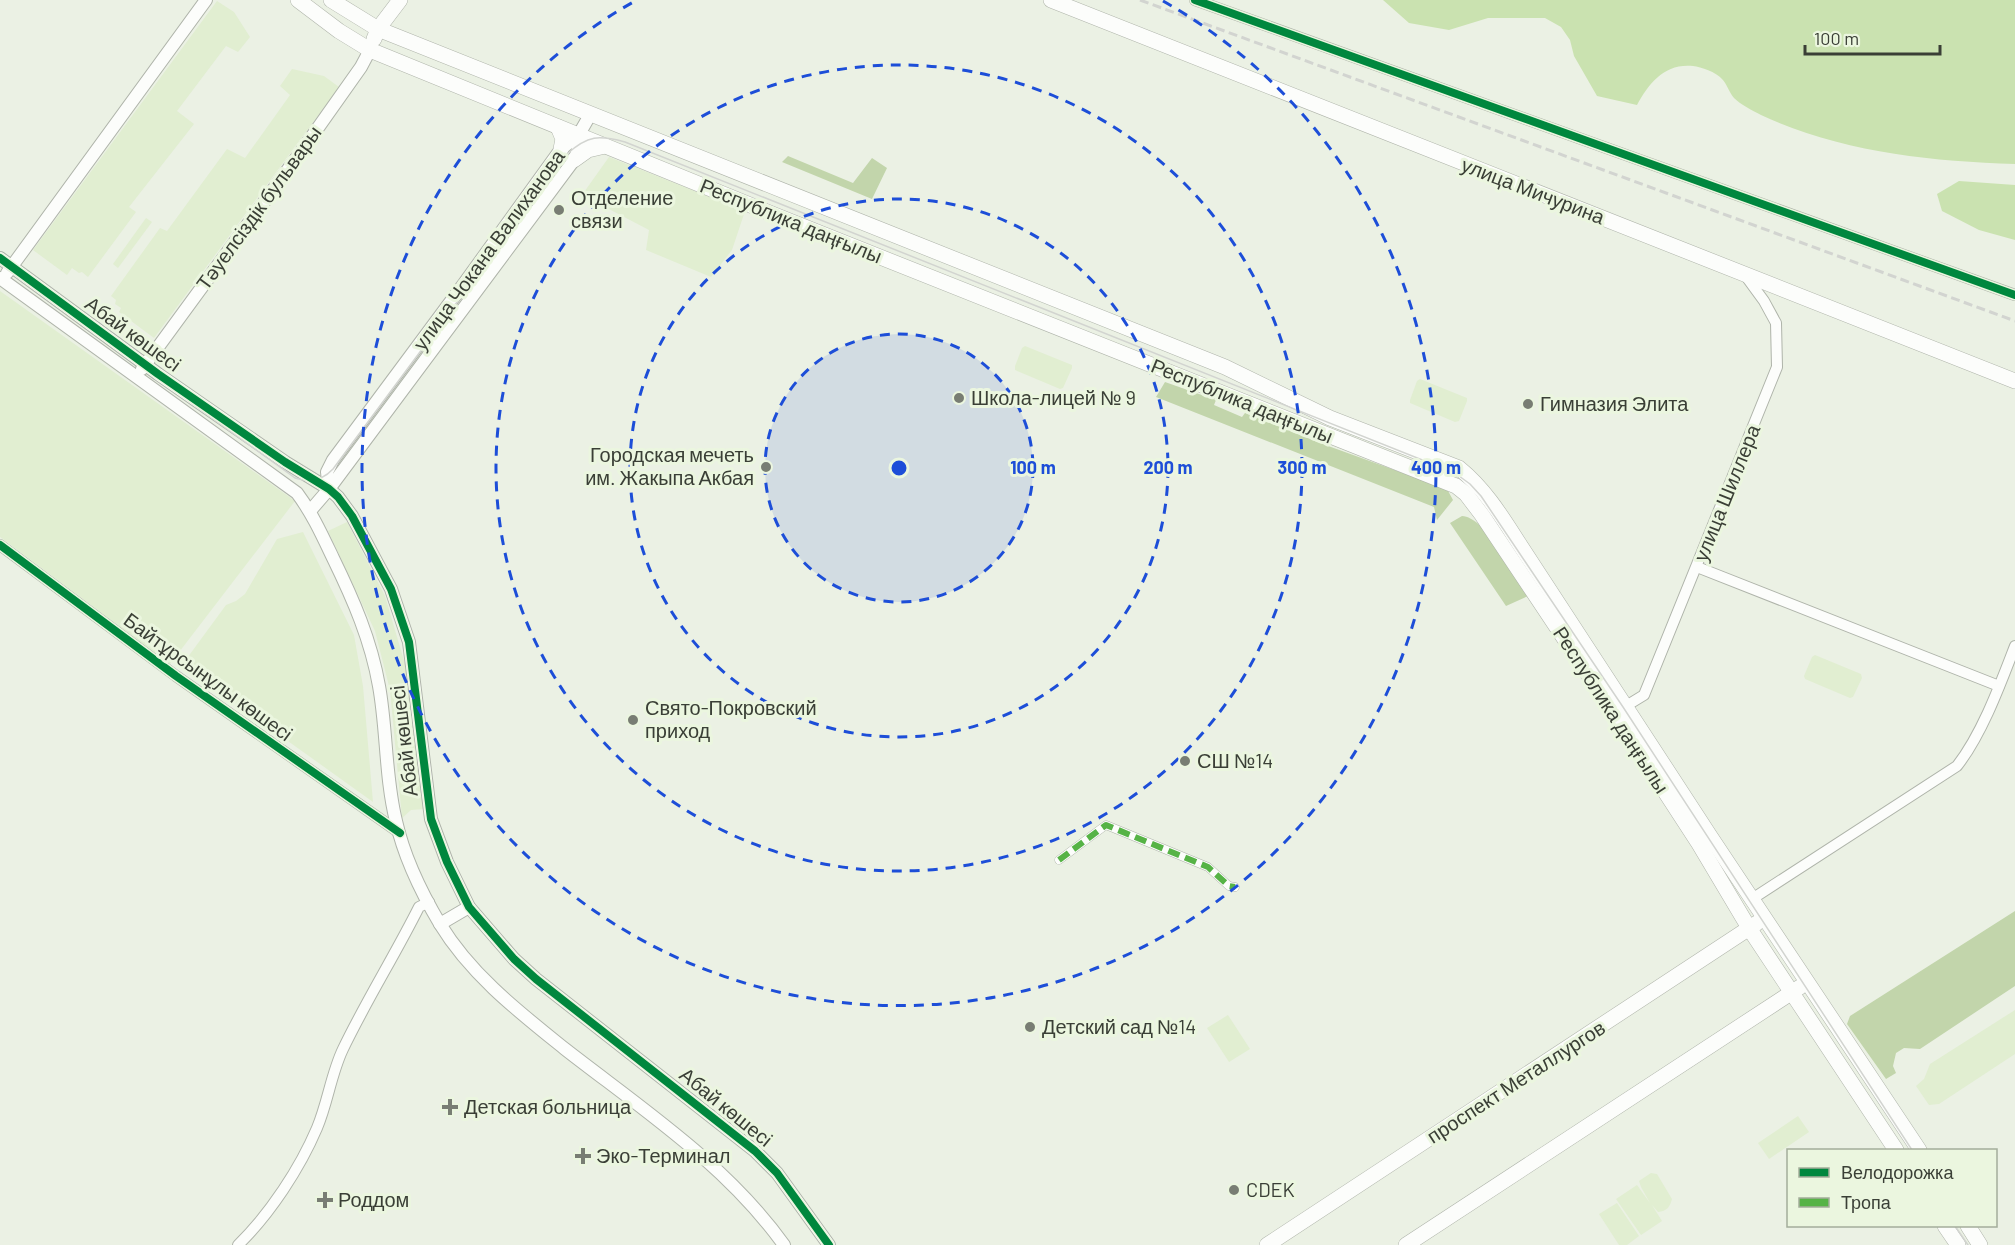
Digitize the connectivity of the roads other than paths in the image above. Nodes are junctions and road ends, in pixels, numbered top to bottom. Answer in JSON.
{"nodes":[{"id":1,"x":206,"y":0,"type":"edge"},
{"id":2,"x":298,"y":0,"type":"edge"},
{"id":3,"x":331,"y":0,"type":"edge"},
{"id":4,"x":400,"y":0,"type":"edge"},
{"id":5,"x":1051,"y":0,"type":"edge"},
{"id":6,"x":1195,"y":0,"type":"edge"},
{"id":7,"x":378,"y":29,"type":"junction"},
{"id":8,"x":370,"y":50,"type":"junction"},
{"id":9,"x":590,"y":116,"type":"junction"},
{"id":10,"x":558,"y":127,"type":"junction"},
{"id":11,"x":578,"y":136,"type":"junction"},
{"id":12,"x":605,"y":146,"type":"junction"},
{"id":13,"x":561,"y":149,"type":"junction"},
{"id":14,"x":573,"y":160,"type":"junction"},
{"id":15,"x":0,"y":258,"type":"edge"},
{"id":16,"x":11,"y":266,"type":"junction"},
{"id":17,"x":1743,"y":272,"type":"junction"},
{"id":18,"x":1,"y":278,"type":"edge"},
{"id":19,"x":2015,"y":295,"type":"edge"},
{"id":20,"x":146,"y":364,"type":"junction"},
{"id":21,"x":133,"y":375,"type":"junction"},
{"id":22,"x":2015,"y":381,"type":"edge"},
{"id":23,"x":333,"y":460,"type":"junction"},
{"id":24,"x":344,"y":468,"type":"junction"},
{"id":25,"x":303,"y":473,"type":"junction"},
{"id":26,"x":329,"y":489,"type":"junction"},
{"id":27,"x":310,"y":511,"type":"junction"},
{"id":28,"x":352,"y":516,"type":"junction"},
{"id":29,"x":0,"y":545,"type":"edge"},
{"id":30,"x":1697,"y":567,"type":"junction"},
{"id":31,"x":2015,"y":646,"type":"edge"},
{"id":32,"x":1999,"y":686,"type":"junction"},
{"id":33,"x":1626,"y":706,"type":"junction"},
{"id":34,"x":400,"y":833,"type":"junction"},
{"id":35,"x":1059,"y":860,"type":"dead end"},
{"id":36,"x":1235,"y":887,"type":"dead end"},
{"id":37,"x":1752,"y":899,"type":"junction"},
{"id":38,"x":429,"y":902,"type":"junction"},
{"id":39,"x":469,"y":907,"type":"junction"},
{"id":40,"x":1764,"y":918,"type":"junction"},
{"id":41,"x":440,"y":924,"type":"junction"},
{"id":42,"x":1749,"y":928,"type":"junction"},
{"id":43,"x":1807,"y":982,"type":"junction"},
{"id":44,"x":1792,"y":992,"type":"junction"},
{"id":45,"x":1895,"y":1149,"type":"edge"},
{"id":46,"x":1918,"y":1149,"type":"edge"},
{"id":47,"x":1946,"y":1227,"type":"edge"},
{"id":48,"x":1969,"y":1227,"type":"edge"},
{"id":49,"x":238,"y":1245,"type":"edge"},
{"id":50,"x":784,"y":1245,"type":"edge"},
{"id":51,"x":829,"y":1245,"type":"edge"},
{"id":52,"x":1267,"y":1245,"type":"edge"},
{"id":53,"x":1406,"y":1245,"type":"edge"},
{"id":54,"x":1958,"y":1245,"type":"edge"},
{"id":55,"x":1980,"y":1245,"type":"edge"}],
"edges":[{"from":1,"to":16,"type":"street"},
{"from":2,"to":8,"type":"main road","name":"Республика даңғылы"},
{"from":3,"to":7,"type":"main road","name":"Республика даңғылы"},
{"from":4,"to":7,"type":"main road"},
{"from":5,"to":17,"type":"main road","name":"улица Мичурина"},
{"from":6,"to":19,"type":"street"},
{"from":7,"to":8,"type":"main road"},
{"from":7,"to":9,"type":"main road","name":"Республика даңғылы"},
{"from":8,"to":10,"type":"main road","name":"Республика даңғылы"},
{"from":8,"to":20,"type":"street","name":"Тәуелсіздік бульвары"},
{"from":9,"to":11,"type":"street"},
{"from":9,"to":33,"type":"main road","name":"Республика даңғылы"},
{"from":10,"to":11,"type":"main road","name":"Республика даңғылы"},
{"from":10,"to":13,"type":"main road"},
{"from":11,"to":12,"type":"main road","name":"Республика даңғылы"},
{"from":11,"to":13,"type":"street","name":"улица Чокана Валиханова"},
{"from":11,"to":14,"type":"street","name":"улица Чокана Валиханова"},
{"from":12,"to":14,"type":"main road"},
{"from":12,"to":42,"type":"main road","name":"Республика даңғылы"},
{"from":13,"to":23,"type":"street","name":"улица Чокана Валиханова"},
{"from":14,"to":24,"type":"street","name":"улица Чокана Валиханова"},
{"from":15,"to":16,"type":"street","name":"Абай көшесі"},
{"from":16,"to":18,"type":"street"},
{"from":16,"to":20,"type":"street","name":"Абай көшесі"},
{"from":17,"to":22,"type":"main road","name":"улица Мичурина"},
{"from":17,"to":30,"type":"street","name":"улица Шиллера"},
{"from":18,"to":21,"type":"street","name":"Абай көшесі"},
{"from":20,"to":21,"type":"street","name":"Тәуелсіздік бульвары"},
{"from":20,"to":25,"type":"street","name":"Абай көшесі"},
{"from":21,"to":27,"type":"street","name":"Абай көшесі"},
{"from":23,"to":25,"type":"street"},
{"from":23,"to":26,"type":"street","name":"улица Чокана Валиханова"},
{"from":24,"to":26,"type":"street","name":"улица Чокана Валиханова"},
{"from":24,"to":28,"type":"street"},
{"from":25,"to":26,"type":"street","name":"Абай көшесі"},
{"from":26,"to":27,"type":"street"},
{"from":26,"to":28,"type":"street","name":"Абай көшесі"},
{"from":27,"to":34,"type":"street","name":"Абай көшесі"},
{"from":28,"to":39,"type":"street","name":"Абай көшесі"},
{"from":29,"to":34,"type":"street","name":"Байтұрсынұлы көшесі"},
{"from":30,"to":32,"type":"street"},
{"from":30,"to":33,"type":"street","name":"улица Шиллера"},
{"from":31,"to":32,"type":"street"},
{"from":32,"to":37,"type":"street"},
{"from":33,"to":37,"type":"main road","name":"Республика даңғылы"},
{"from":34,"to":38,"type":"street","name":"Абай көшесі"},
{"from":35,"to":36,"type":"street"},
{"from":37,"to":40,"type":"main road","name":"Республика даңғылы"},
{"from":38,"to":41,"type":"street","name":"Абай көшесі"},
{"from":38,"to":49,"type":"street"},
{"from":39,"to":41,"type":"street"},
{"from":39,"to":51,"type":"street","name":"Абай көшесі"},
{"from":40,"to":42,"type":"main road","name":"проспект Металлургов"},
{"from":40,"to":43,"type":"main road","name":"Республика даңғылы"},
{"from":41,"to":50,"type":"street","name":"Абай көшесі"},
{"from":42,"to":44,"type":"main road","name":"Республика даңғылы"},
{"from":42,"to":52,"type":"main road","name":"проспект Металлургов"},
{"from":43,"to":44,"type":"main road"},
{"from":43,"to":46,"type":"main road","name":"Республика даңғылы"},
{"from":44,"to":45,"type":"main road","name":"Республика даңғылы"},
{"from":44,"to":53,"type":"main road"},
{"from":47,"to":54,"type":"main road"},
{"from":48,"to":55,"type":"main road"}]}
